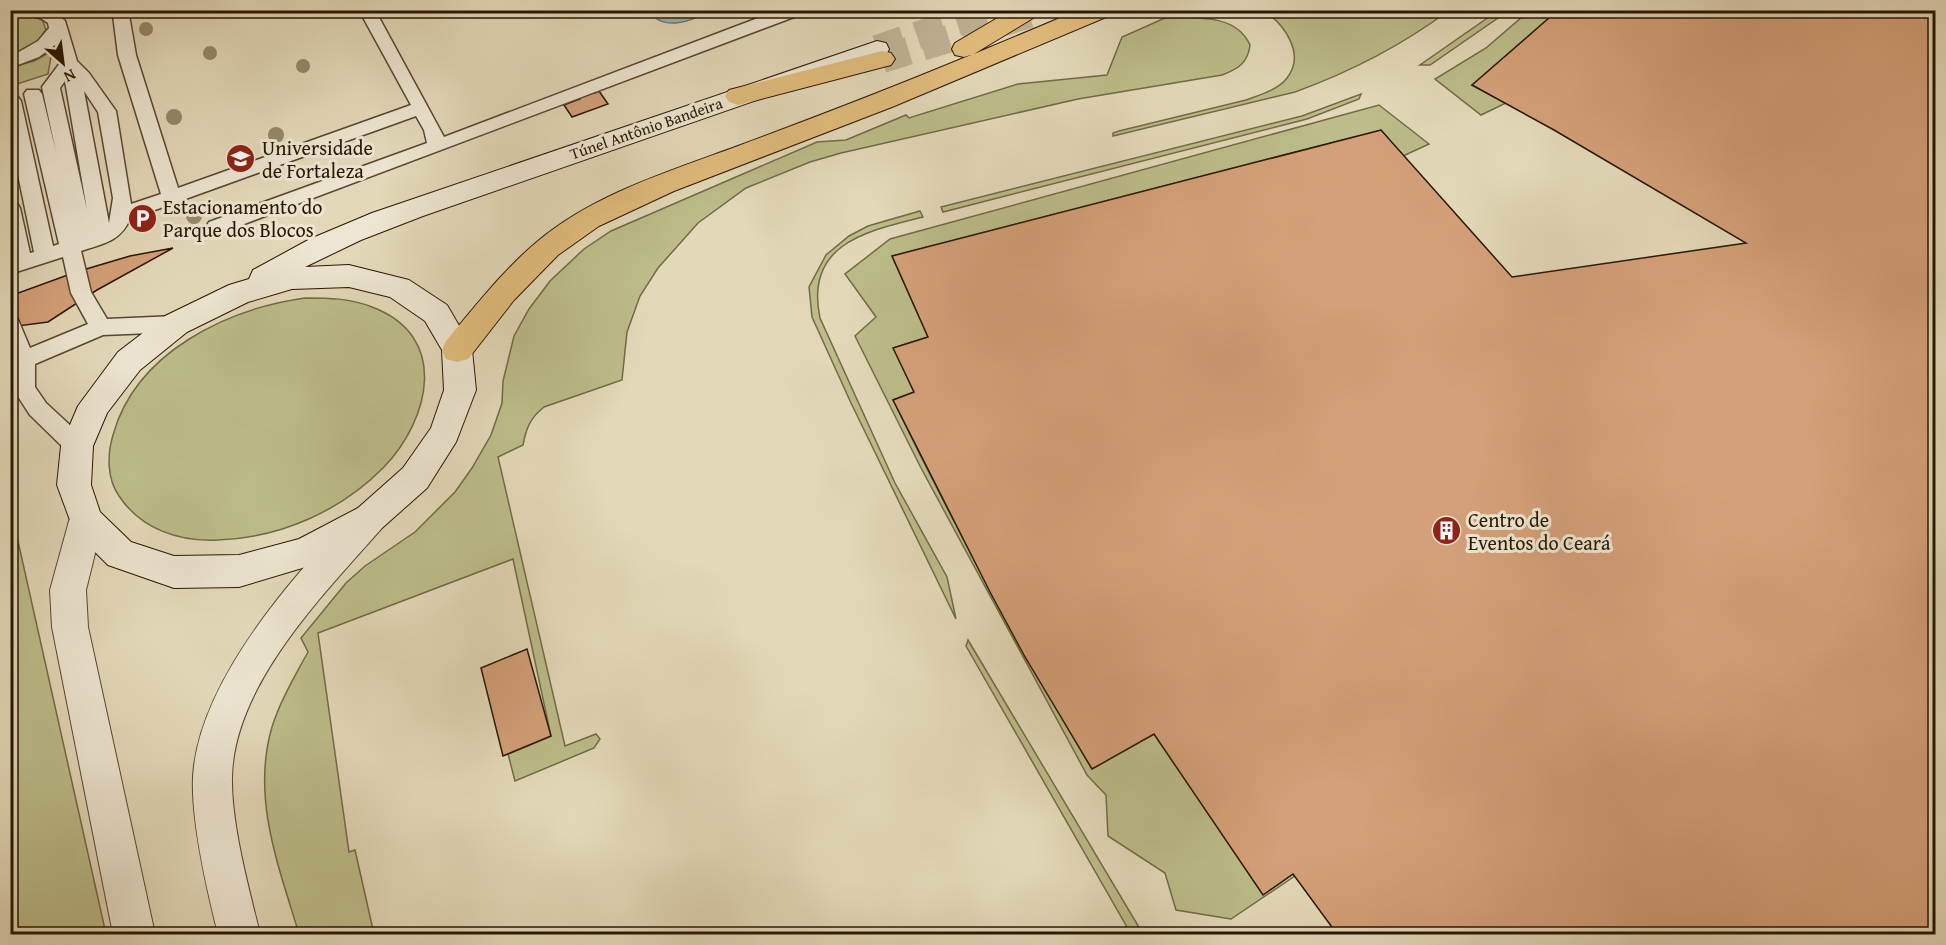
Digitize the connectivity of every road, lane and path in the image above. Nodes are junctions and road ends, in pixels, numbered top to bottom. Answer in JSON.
{"nodes":[{"id":1,"x":124,"y":10,"type":"edge"},
{"id":2,"x":367,"y":10,"type":"edge"},
{"id":3,"x":796,"y":10,"type":"edge"},
{"id":4,"x":1029,"y":10,"type":"edge"},
{"id":5,"x":1102,"y":10,"type":"edge"},
{"id":6,"x":37,"y":11,"type":"edge"},
{"id":7,"x":10,"y":13,"type":"edge"},
{"id":8,"x":58,"y":28,"type":"junction"},
{"id":9,"x":879,"y":54,"type":"tunnel mouth"},
{"id":10,"x":10,"y":63,"type":"edge"},
{"id":11,"x":75,"y":73,"type":"junction"},
{"id":12,"x":51,"y":87,"type":"junction"},
{"id":13,"x":33,"y":94,"type":"junction"},
{"id":14,"x":738,"y":96,"type":"joint"},
{"id":15,"x":11,"y":101,"type":"edge"},
{"id":16,"x":421,"y":108,"type":"junction"},
{"id":17,"x":779,"y":139,"type":"junction"},
{"id":18,"x":437,"y":146,"type":"junction"},
{"id":19,"x":171,"y":197,"type":"junction"},
{"id":20,"x":10,"y":208,"type":"edge"},
{"id":21,"x":121,"y":215,"type":"junction"},
{"id":22,"x":216,"y":227,"type":"dead end"},
{"id":23,"x":86,"y":242,"type":"junction"},
{"id":24,"x":45,"y":255,"type":"junction"},
{"id":25,"x":17,"y":265,"type":"edge"},
{"id":26,"x":239,"y":293,"type":"junction"},
{"id":27,"x":10,"y":323,"type":"edge"},
{"id":28,"x":176,"y":324,"type":"junction"},
{"id":29,"x":101,"y":327,"type":"junction"},
{"id":30,"x":457,"y":350,"type":"junction"},
{"id":31,"x":24,"y":359,"type":"junction"},
{"id":32,"x":76,"y":446,"type":"junction"},
{"id":33,"x":370,"y":518,"type":"junction"},
{"id":34,"x":86,"y":521,"type":"junction"},
{"id":35,"x":134,"y":934,"type":"edge"},
{"id":36,"x":239,"y":934,"type":"edge"}],
"edges":[{"from":1,"to":19,"type":"lane"},
{"from":2,"to":16,"type":"lane"},
{"from":3,"to":18,"type":"lane"},
{"from":4,"to":17,"type":"highway"},
{"from":5,"to":17,"type":"highway"},
{"from":6,"to":7,"type":"lane"},
{"from":6,"to":8,"type":"lane"},
{"from":8,"to":10,"type":"lane"},
{"from":8,"to":11,"type":"lane"},
{"from":9,"to":14,"type":"highway"},
{"from":11,"to":12,"type":"lane"},
{"from":11,"to":21,"type":"lane"},
{"from":11,"to":23,"type":"lane"},
{"from":12,"to":13,"type":"lane"},
{"from":12,"to":23,"type":"lane"},
{"from":13,"to":15,"type":"lane"},
{"from":13,"to":23,"type":"lane"},
{"from":14,"to":26,"type":"main road","name":"Túnel Antônio Bandeira"},
{"from":15,"to":24,"type":"lane"},
{"from":16,"to":18,"type":"lane"},
{"from":16,"to":19,"type":"lane"},
{"from":17,"to":30,"type":"highway"},
{"from":18,"to":22,"type":"lane"},
{"from":19,"to":21,"type":"lane"},
{"from":20,"to":25,"type":"lane"},
{"from":21,"to":23,"type":"lane"},
{"from":23,"to":24,"type":"lane"},
{"from":23,"to":29,"type":"lane"},
{"from":24,"to":25,"type":"lane"},
{"from":26,"to":28,"type":"main road"},
{"from":26,"to":30,"type":"main road"},
{"from":27,"to":31,"type":"lane"},
{"from":28,"to":29,"type":"lane"},
{"from":28,"to":32,"type":"main road"},
{"from":29,"to":31,"type":"lane"},
{"from":30,"to":33,"type":"main road"},
{"from":31,"to":32,"type":"lane"},
{"from":32,"to":34,"type":"main road"},
{"from":33,"to":34,"type":"main road"},
{"from":33,"to":36,"type":"main road"},
{"from":34,"to":35,"type":"main road"}]}
